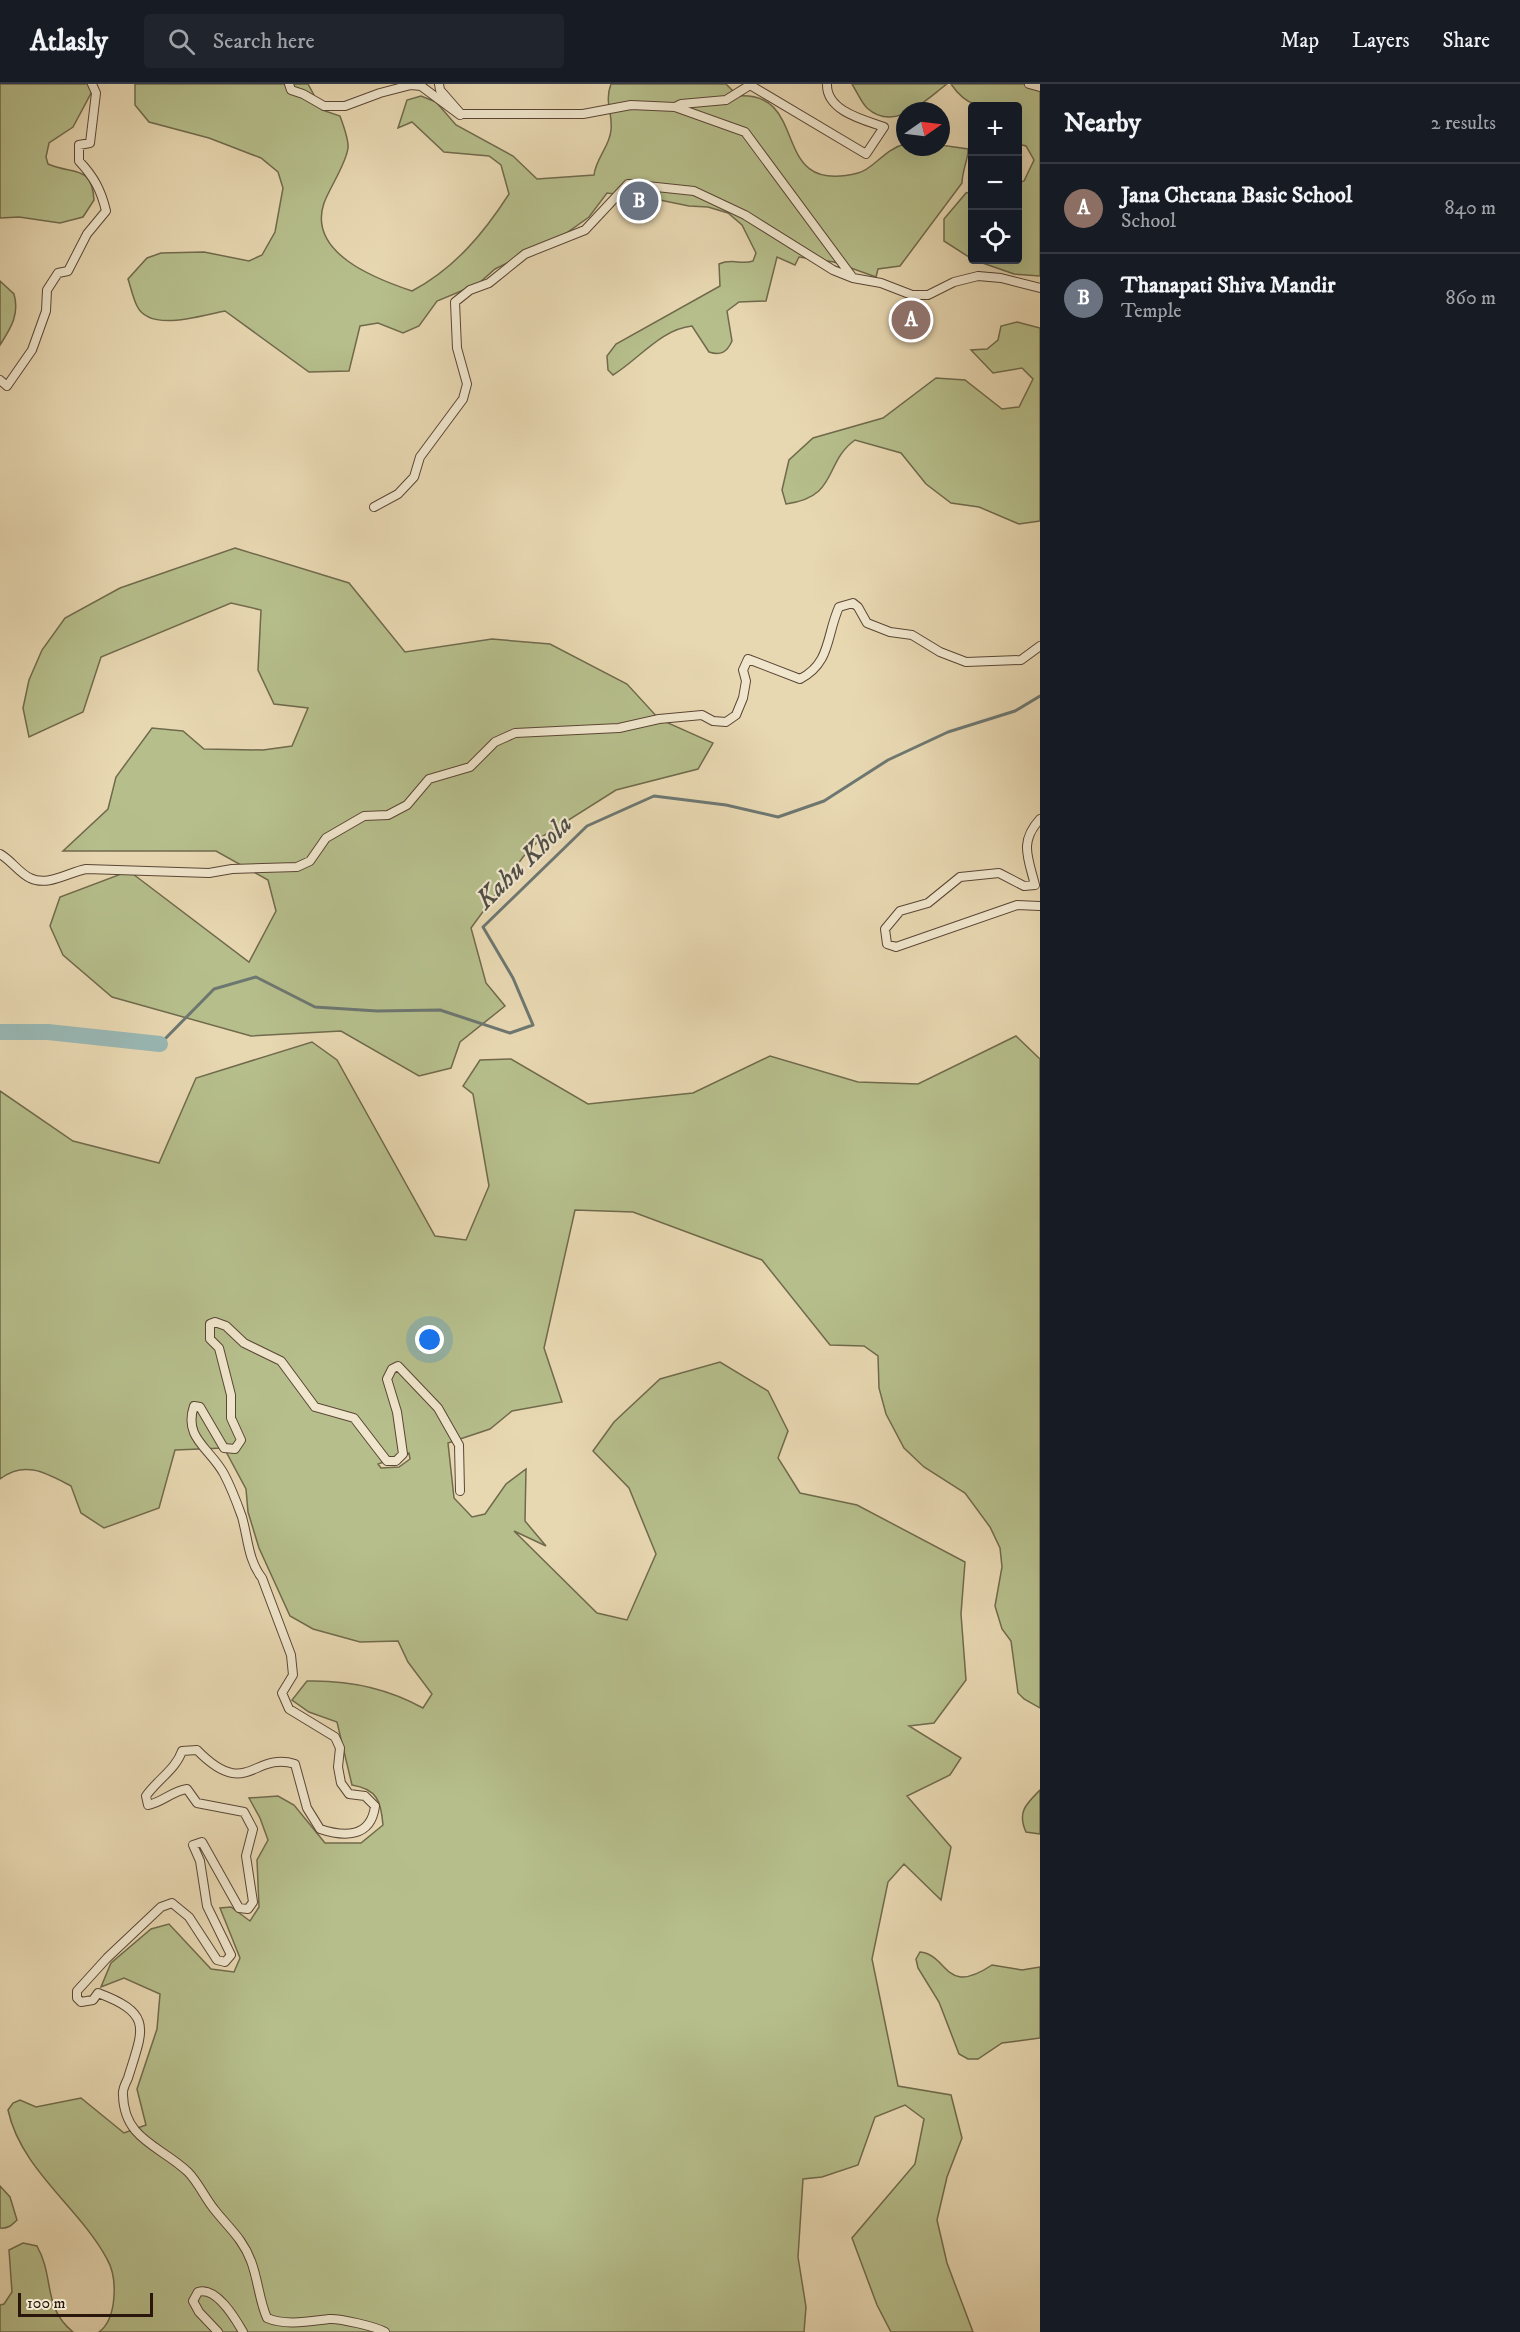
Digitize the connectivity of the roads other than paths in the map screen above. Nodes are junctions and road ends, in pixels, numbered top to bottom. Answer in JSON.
{"nodes":[{"id":1,"x":92,"y":84,"type":"edge"},
{"id":2,"x":289,"y":84,"type":"edge"},
{"id":3,"x":439,"y":84,"type":"edge"},
{"id":4,"x":827,"y":84,"type":"edge"},
{"id":5,"x":1029,"y":84,"type":"edge"},
{"id":6,"x":1040,"y":87,"type":"edge"},
{"id":7,"x":675,"y":107,"type":"junction"},
{"id":8,"x":472,"y":114,"type":"junction"},
{"id":9,"x":853,"y":279,"type":"junction"},
{"id":10,"x":1040,"y":288,"type":"edge"},
{"id":11,"x":0,"y":380,"type":"edge"},
{"id":12,"x":374,"y":507,"type":"dead end"},
{"id":13,"x":1040,"y":646,"type":"edge"},
{"id":14,"x":1040,"y":819,"type":"edge"},
{"id":15,"x":0,"y":854,"type":"edge"},
{"id":16,"x":1040,"y":906,"type":"edge"},
{"id":17,"x":460,"y":1491,"type":"dead end"},
{"id":18,"x":218,"y":2332,"type":"edge"},
{"id":19,"x":243,"y":2332,"type":"edge"},
{"id":20,"x":385,"y":2332,"type":"edge"}],
"edges":[{"from":1,"to":11,"type":"street"},
{"from":2,"to":8,"type":"street"},
{"from":3,"to":8,"type":"street"},
{"from":4,"to":7,"type":"street"},
{"from":5,"to":6,"type":"street"},
{"from":7,"to":8,"type":"street"},
{"from":7,"to":9,"type":"street"},
{"from":9,"to":10,"type":"street"},
{"from":9,"to":12,"type":"street"},
{"from":13,"to":15,"type":"street"},
{"from":14,"to":16,"type":"street"},
{"from":17,"to":20,"type":"street"},
{"from":18,"to":19,"type":"street"}]}
